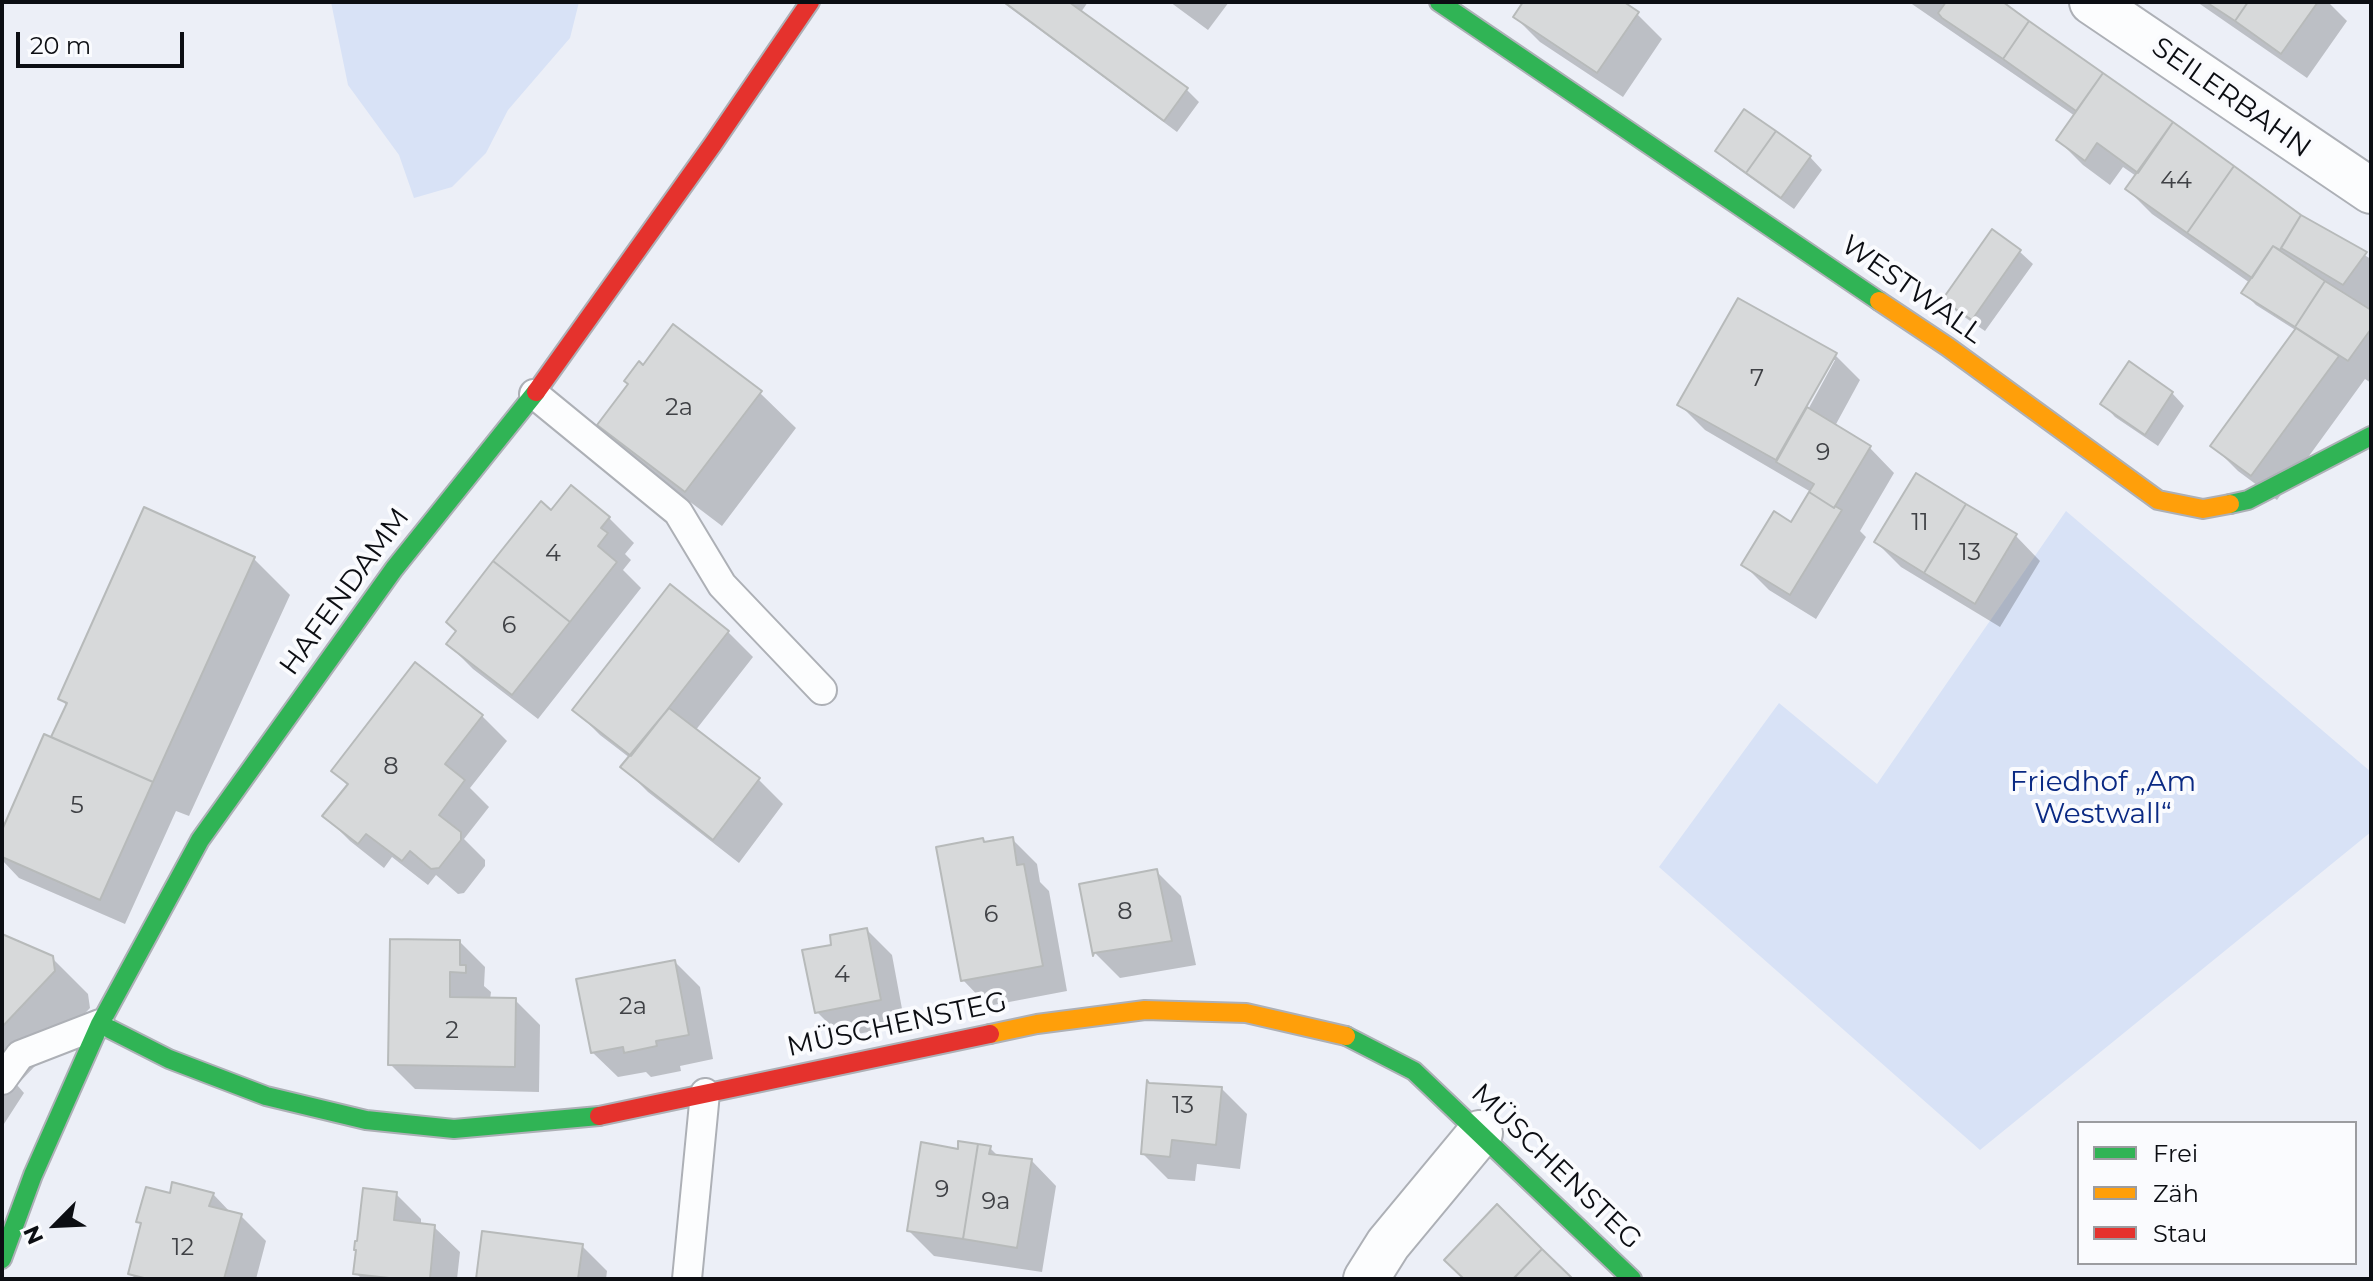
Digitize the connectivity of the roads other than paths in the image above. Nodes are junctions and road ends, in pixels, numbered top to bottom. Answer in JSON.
{"nodes":[{"id":1,"x":810,"y":2,"type":"edge"},
{"id":2,"x":1439,"y":2,"type":"edge"},
{"id":3,"x":2092,"y":2,"type":"edge"},
{"id":4,"x":2371,"y":191,"type":"edge"},
{"id":5,"x":534,"y":394,"type":"junction"},
{"id":6,"x":2371,"y":436,"type":"edge"},
{"id":7,"x":822,"y":690,"type":"dead end"},
{"id":8,"x":100,"y":1024,"type":"junction"},
{"id":9,"x":2,"y":1080,"type":"edge"},
{"id":10,"x":705,"y":1093,"type":"junction"},
{"id":11,"x":1480,"y":1133,"type":"junction"},
{"id":12,"x":2,"y":1259,"type":"edge"},
{"id":13,"x":687,"y":1279,"type":"edge"},
{"id":14,"x":1366,"y":1279,"type":"edge"},
{"id":15,"x":1632,"y":1279,"type":"edge"}],
"edges":[{"from":1,"to":5,"type":"street","name":"HAFENDAMM"},
{"from":2,"to":6,"type":"street","name":"WESTWALL"},
{"from":3,"to":4,"type":"street","name":"SEILERBAHN"},
{"from":5,"to":7,"type":"lane"},
{"from":5,"to":8,"type":"street","name":"HAFENDAMM"},
{"from":8,"to":9,"type":"lane"},
{"from":8,"to":10,"type":"street","name":"MÜSCHENSTEG"},
{"from":8,"to":12,"type":"street","name":"HAFENDAMM"},
{"from":10,"to":11,"type":"street","name":"MÜSCHENSTEG"},
{"from":10,"to":13,"type":"lane"},
{"from":11,"to":14,"type":"street"},
{"from":11,"to":15,"type":"street","name":"MÜSCHENSTEG"}]}
